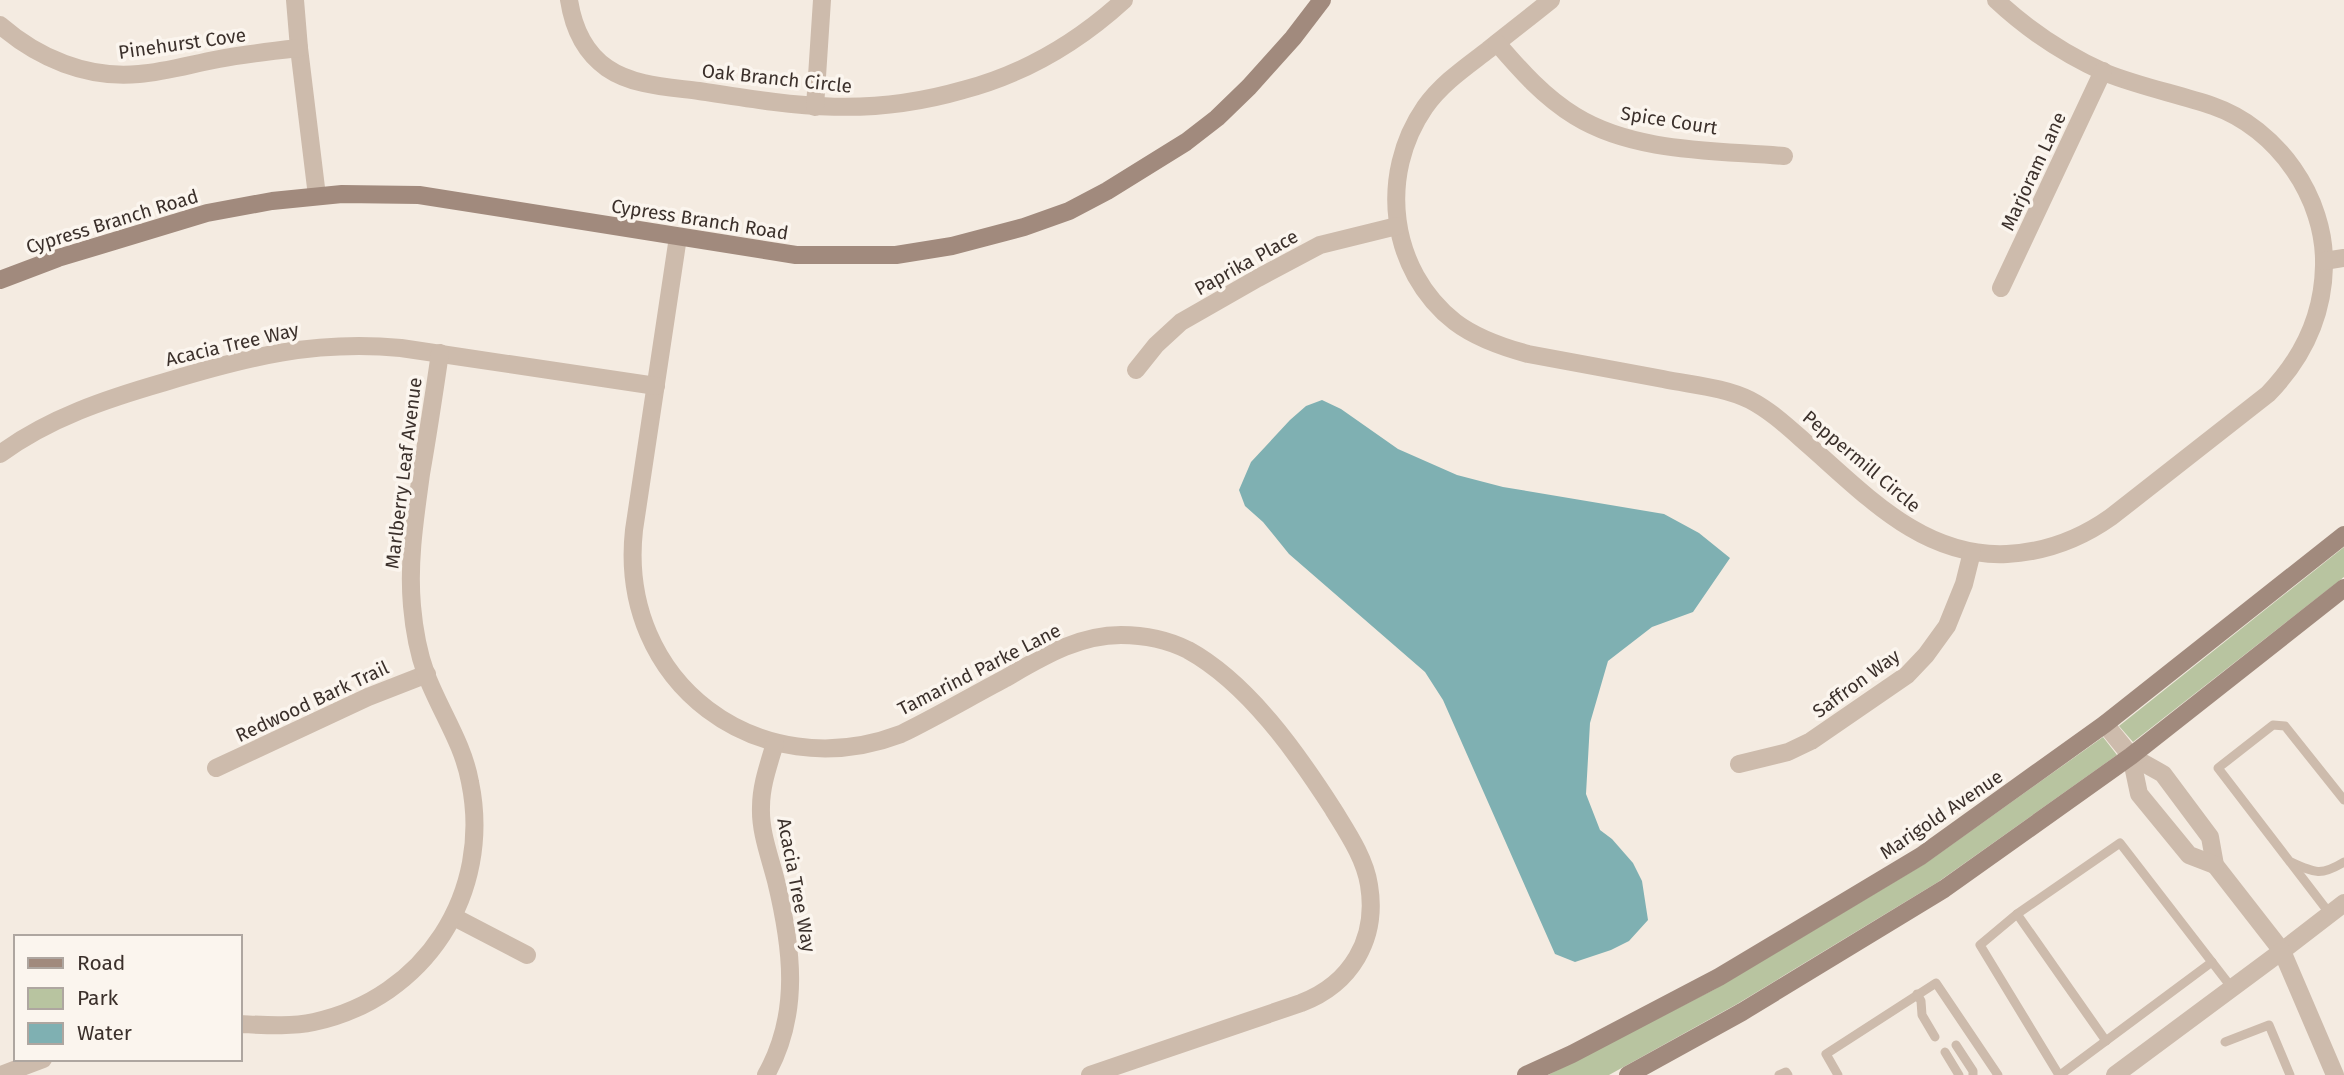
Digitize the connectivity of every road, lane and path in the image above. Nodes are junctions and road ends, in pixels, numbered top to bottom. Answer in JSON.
{"nodes":[{"id":1,"x":296,"y":0,"type":"edge"},
{"id":2,"x":569,"y":0,"type":"edge"},
{"id":3,"x":822,"y":0,"type":"edge"},
{"id":4,"x":1124,"y":0,"type":"edge"},
{"id":5,"x":1322,"y":0,"type":"edge"},
{"id":6,"x":1551,"y":0,"type":"edge"},
{"id":7,"x":1996,"y":0,"type":"edge"},
{"id":8,"x":0,"y":25,"type":"edge"},
{"id":9,"x":1497,"y":43,"type":"junction"},
{"id":10,"x":299,"y":48,"type":"junction"},
{"id":11,"x":2103,"y":71,"type":"junction"},
{"id":12,"x":815,"y":107,"type":"junction"},
{"id":13,"x":1784,"y":156,"type":"dead end"},
{"id":14,"x":317,"y":196,"type":"junction"},
{"id":15,"x":1397,"y":226,"type":"junction"},
{"id":16,"x":678,"y":237,"type":"junction"},
{"id":17,"x":2344,"y":258,"type":"edge"},
{"id":18,"x":2324,"y":261,"type":"junction"},
{"id":19,"x":0,"y":280,"type":"edge"},
{"id":20,"x":2001,"y":288,"type":"dead end"},
{"id":21,"x":440,"y":353,"type":"junction"},
{"id":22,"x":1136,"y":370,"type":"dead end"},
{"id":23,"x":656,"y":386,"type":"junction"},
{"id":24,"x":0,"y":454,"type":"edge"},
{"id":25,"x":2344,"y":535,"type":"edge"},
{"id":26,"x":1972,"y":552,"type":"junction"},
{"id":27,"x":2344,"y":589,"type":"edge"},
{"id":28,"x":426,"y":674,"type":"junction"},
{"id":29,"x":2105,"y":724,"type":"junction"},
{"id":30,"x":775,"y":743,"type":"junction"},
{"id":31,"x":2131,"y":756,"type":"junction"},
{"id":32,"x":1739,"y":764,"type":"dead end"},
{"id":33,"x":216,"y":768,"type":"dead end"},
{"id":34,"x":2344,"y":800,"type":"edge"},
{"id":35,"x":2290,"y":861,"type":"junction"},
{"id":36,"x":2344,"y":862,"type":"edge"},
{"id":37,"x":2215,"y":865,"type":"junction"},
{"id":38,"x":2344,"y":903,"type":"edge"},
{"id":39,"x":2017,"y":914,"type":"junction"},
{"id":40,"x":2329,"y":914,"type":"junction"},
{"id":41,"x":454,"y":917,"type":"junction"},
{"id":42,"x":2283,"y":951,"type":"junction"},
{"id":43,"x":527,"y":955,"type":"dead end"},
{"id":44,"x":2212,"y":962,"type":"junction"},
{"id":45,"x":2232,"y":988,"type":"junction"},
{"id":46,"x":1917,"y":994,"type":"junction"},
{"id":47,"x":242,"y":1024,"type":"edge"},
{"id":48,"x":1936,"y":1037,"type":"dead end"},
{"id":49,"x":2106,"y":1041,"type":"junction"},
{"id":50,"x":2225,"y":1042,"type":"dead end"},
{"id":51,"x":1956,"y":1045,"type":"dead end"},
{"id":52,"x":1945,"y":1052,"type":"dead end"},
{"id":53,"x":38,"y":1061,"type":"edge"},
{"id":54,"x":1,"y":1075,"type":"edge"},
{"id":55,"x":766,"y":1075,"type":"edge"},
{"id":56,"x":1090,"y":1075,"type":"edge"},
{"id":57,"x":1526,"y":1075,"type":"edge"},
{"id":58,"x":1628,"y":1075,"type":"edge"},
{"id":59,"x":1779,"y":1075,"type":"edge"},
{"id":60,"x":1788,"y":1075,"type":"edge"},
{"id":61,"x":1838,"y":1075,"type":"edge"},
{"id":62,"x":1959,"y":1075,"type":"edge"},
{"id":63,"x":1973,"y":1075,"type":"edge"},
{"id":64,"x":1998,"y":1075,"type":"edge"},
{"id":65,"x":2060,"y":1075,"type":"edge"},
{"id":66,"x":2115,"y":1075,"type":"edge"},
{"id":67,"x":2290,"y":1075,"type":"edge"},
{"id":68,"x":2335,"y":1075,"type":"edge"}],
"edges":[{"from":1,"to":10,"type":"street"},
{"from":2,"to":12,"type":"street","name":"Oak Branch Circle"},
{"from":3,"to":12,"type":"street"},
{"from":4,"to":12,"type":"street","name":"Oak Branch Circle"},
{"from":5,"to":16,"type":"main road","name":"Cypress Branch Road"},
{"from":6,"to":9,"type":"street","name":"Peppermill Circle"},
{"from":7,"to":11,"type":"street","name":"Peppermill Circle"},
{"from":8,"to":10,"type":"street","name":"Pinehurst Cove"},
{"from":9,"to":13,"type":"street","name":"Spice Court"},
{"from":9,"to":15,"type":"street","name":"Peppermill Circle"},
{"from":10,"to":14,"type":"street"},
{"from":11,"to":18,"type":"street","name":"Peppermill Circle"},
{"from":11,"to":20,"type":"street","name":"Marjoram Lane"},
{"from":14,"to":16,"type":"main road","name":"Cypress Branch Road"},
{"from":14,"to":19,"type":"main road","name":"Cypress Branch Road"},
{"from":15,"to":22,"type":"street","name":"Paprika Place"},
{"from":15,"to":26,"type":"street","name":"Peppermill Circle"},
{"from":16,"to":23,"type":"street","name":"Tamarind Parke Lane"},
{"from":17,"to":18,"type":"street"},
{"from":18,"to":26,"type":"street","name":"Peppermill Circle"},
{"from":21,"to":23,"type":"street","name":"Acacia Tree Way"},
{"from":21,"to":24,"type":"street","name":"Acacia Tree Way"},
{"from":21,"to":28,"type":"street","name":"Marlberry Leaf Avenue"},
{"from":23,"to":30,"type":"street","name":"Tamarind Parke Lane"},
{"from":25,"to":29,"type":"main road","name":"Marigold Avenue"},
{"from":26,"to":32,"type":"street","name":"Saffron Way"},
{"from":27,"to":31,"type":"main road"},
{"from":28,"to":33,"type":"street","name":"Redwood Bark Trail"},
{"from":28,"to":41,"type":"street","name":"Marlberry Leaf Avenue"},
{"from":29,"to":31,"type":"street"},
{"from":29,"to":57,"type":"main road","name":"Marigold Avenue"},
{"from":30,"to":55,"type":"street","name":"Acacia Tree Way"},
{"from":30,"to":56,"type":"street","name":"Tamarind Parke Lane"},
{"from":31,"to":37,"type":"street"},
{"from":31,"to":37,"type":"street"},
{"from":31,"to":58,"type":"main road"},
{"from":34,"to":35,"type":"lane"},
{"from":35,"to":36,"type":"lane"},
{"from":35,"to":40,"type":"lane"},
{"from":37,"to":42,"type":"street"},
{"from":38,"to":40,"type":"street"},
{"from":39,"to":44,"type":"lane"},
{"from":39,"to":49,"type":"lane"},
{"from":39,"to":65,"type":"lane"},
{"from":40,"to":42,"type":"street"},
{"from":41,"to":43,"type":"street"},
{"from":41,"to":47,"type":"street","name":"Marlberry Leaf Avenue"},
{"from":42,"to":45,"type":"street"},
{"from":42,"to":68,"type":"street"},
{"from":44,"to":45,"type":"lane"},
{"from":44,"to":49,"type":"lane"},
{"from":45,"to":66,"type":"street"},
{"from":46,"to":48,"type":"lane"},
{"from":46,"to":61,"type":"lane"},
{"from":46,"to":64,"type":"lane"},
{"from":49,"to":65,"type":"lane"},
{"from":50,"to":67,"type":"lane"},
{"from":51,"to":63,"type":"lane"},
{"from":52,"to":62,"type":"lane"},
{"from":53,"to":54,"type":"street"},
{"from":59,"to":60,"type":"lane"}]}
